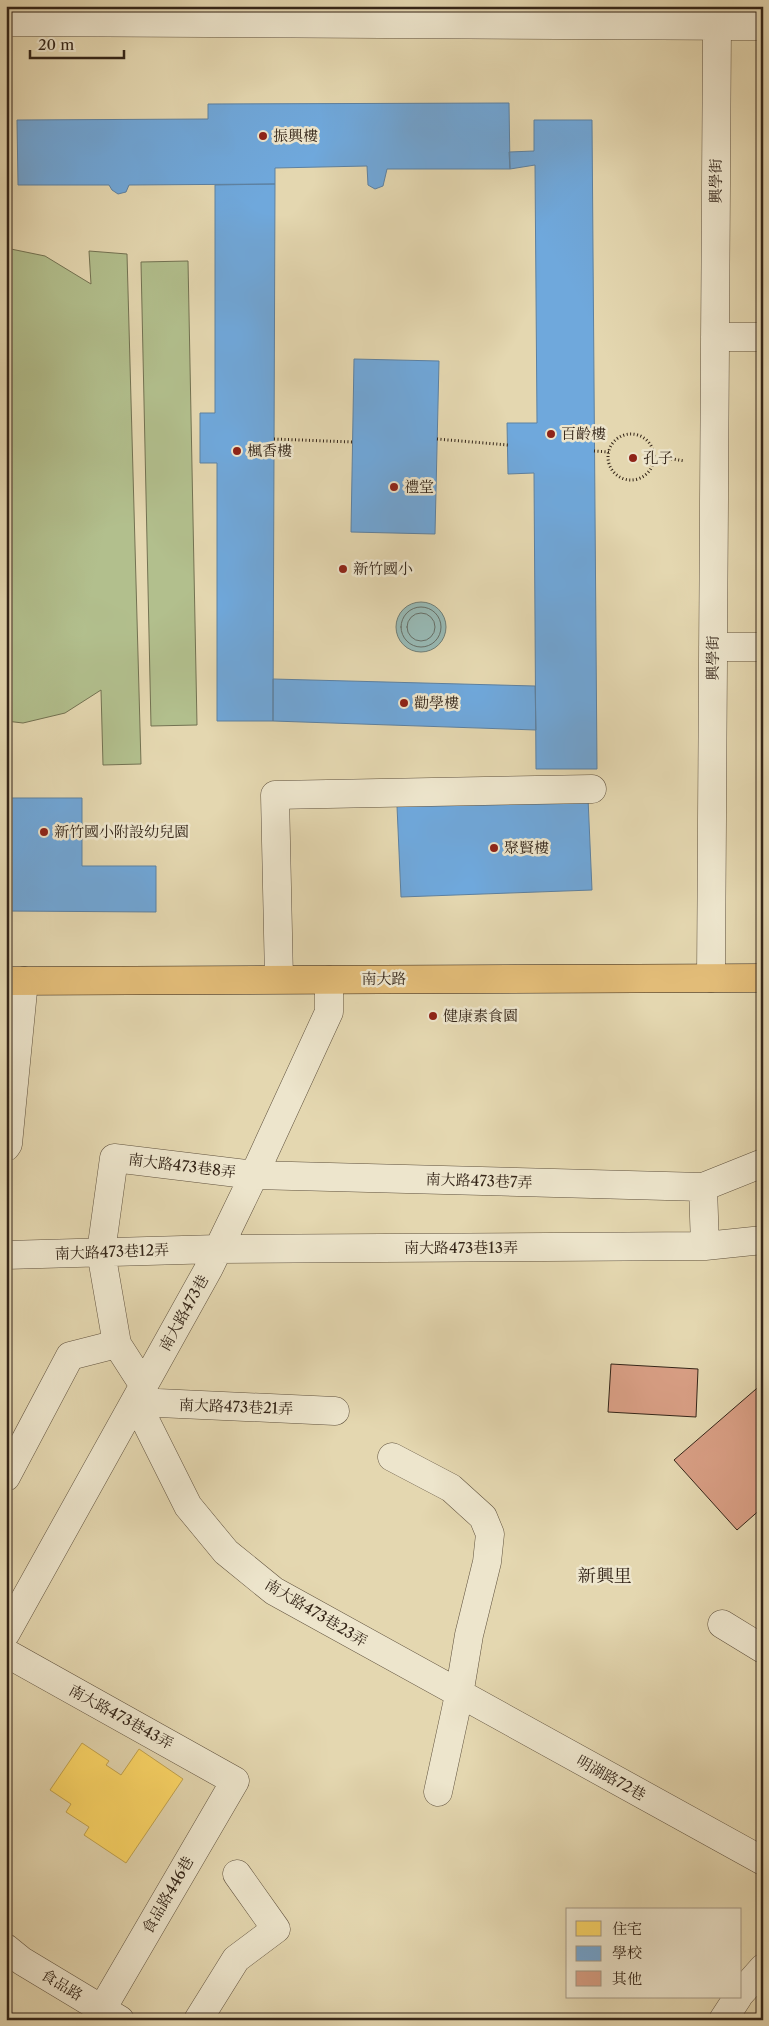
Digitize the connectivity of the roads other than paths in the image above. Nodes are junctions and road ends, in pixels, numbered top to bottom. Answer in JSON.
{"nodes":[{"id":1,"x":6,"y":22,"type":"edge"},
{"id":2,"x":716,"y":26,"type":"junction"},
{"id":3,"x":763,"y":26,"type":"edge"},
{"id":4,"x":715,"y":337,"type":"junction"},
{"id":5,"x":763,"y":337,"type":"edge"},
{"id":6,"x":713,"y":647,"type":"junction"},
{"id":7,"x":763,"y":648,"type":"edge"},
{"id":8,"x":592,"y":789,"type":"dead end"},
{"id":9,"x":712,"y":978,"type":"junction"},
{"id":10,"x":763,"y":978,"type":"edge"},
{"id":11,"x":279,"y":979,"type":"junction"},
{"id":12,"x":329,"y":980,"type":"junction"},
{"id":13,"x":15,"y":981,"type":"edge"},
{"id":14,"x":6,"y":1147,"type":"edge"},
{"id":15,"x":763,"y":1163,"type":"edge"},
{"id":16,"x":254,"y":1175,"type":"junction"},
{"id":17,"x":703,"y":1187,"type":"junction"},
{"id":18,"x":763,"y":1240,"type":"edge"},
{"id":19,"x":705,"y":1246,"type":"junction"},
{"id":20,"x":218,"y":1249,"type":"junction"},
{"id":21,"x":101,"y":1252,"type":"junction"},
{"id":22,"x":6,"y":1255,"type":"edge"},
{"id":23,"x":117,"y":1344,"type":"junction"},
{"id":24,"x":140,"y":1394,"type":"junction"},
{"id":25,"x":336,"y":1411,"type":"dead end"},
{"id":26,"x":392,"y":1457,"type":"dead end"},
{"id":27,"x":6,"y":1477,"type":"edge"},
{"id":28,"x":722,"y":1624,"type":"dead end"},
{"id":29,"x":6,"y":1633,"type":"edge"},
{"id":30,"x":763,"y":1648,"type":"edge"},
{"id":31,"x":6,"y":1653,"type":"edge"},
{"id":32,"x":459,"y":1695,"type":"junction"},
{"id":33,"x":235,"y":1781,"type":"joint"},
{"id":34,"x":438,"y":1792,"type":"dead end"},
{"id":35,"x":763,"y":1862,"type":"edge"},
{"id":36,"x":237,"y":1874,"type":"dead end"},
{"id":37,"x":6,"y":1948,"type":"edge"},
{"id":38,"x":763,"y":1968,"type":"edge"},
{"id":39,"x":742,"y":1992,"type":"edge"},
{"id":40,"x":737,"y":1998,"type":"edge"},
{"id":41,"x":111,"y":2014,"type":"edge"},
{"id":42,"x":198,"y":2020,"type":"edge"},
{"id":43,"x":723,"y":2020,"type":"edge"}],
"edges":[{"from":1,"to":2,"type":"street"},
{"from":2,"to":3,"type":"street"},
{"from":2,"to":4,"type":"street","name":"興學街"},
{"from":4,"to":5,"type":"street"},
{"from":4,"to":6,"type":"street","name":"興學街"},
{"from":6,"to":7,"type":"street"},
{"from":6,"to":9,"type":"street","name":"興學街"},
{"from":8,"to":11,"type":"street"},
{"from":9,"to":10,"type":"main road","name":"南大路"},
{"from":9,"to":12,"type":"main road","name":"南大路"},
{"from":11,"to":12,"type":"main road","name":"南大路"},
{"from":11,"to":13,"type":"main road","name":"南大路"},
{"from":12,"to":16,"type":"street","name":"南大路473巷"},
{"from":13,"to":14,"type":"street"},
{"from":15,"to":17,"type":"street"},
{"from":16,"to":17,"type":"street","name":"南大路473巷7弄"},
{"from":16,"to":20,"type":"street","name":"南大路473巷"},
{"from":16,"to":21,"type":"street","name":"南大路473巷8弄"},
{"from":17,"to":19,"type":"street"},
{"from":18,"to":19,"type":"street","name":"南大路473巷13弄"},
{"from":19,"to":20,"type":"street","name":"南大路473巷13弄"},
{"from":20,"to":21,"type":"street","name":"南大路473巷12弄"},
{"from":20,"to":24,"type":"street","name":"南大路473巷"},
{"from":21,"to":22,"type":"street","name":"南大路473巷12弄"},
{"from":21,"to":23,"type":"street"},
{"from":23,"to":24,"type":"street","name":"南大路473巷23弄"},
{"from":23,"to":27,"type":"street"},
{"from":24,"to":25,"type":"street","name":"南大路473巷21弄"},
{"from":24,"to":29,"type":"street","name":"南大路473巷"},
{"from":24,"to":32,"type":"street","name":"南大路473巷23弄"},
{"from":26,"to":32,"type":"street"},
{"from":28,"to":30,"type":"street"},
{"from":31,"to":33,"type":"street","name":"南大路473巷43弄"},
{"from":32,"to":34,"type":"street"},
{"from":32,"to":35,"type":"street","name":"明湖路72巷"},
{"from":33,"to":41,"type":"street","name":"食品路446巷"},
{"from":36,"to":42,"type":"street"},
{"from":37,"to":41,"type":"street","name":"食品路"},
{"from":38,"to":39,"type":"street"},
{"from":40,"to":43,"type":"street"}]}
